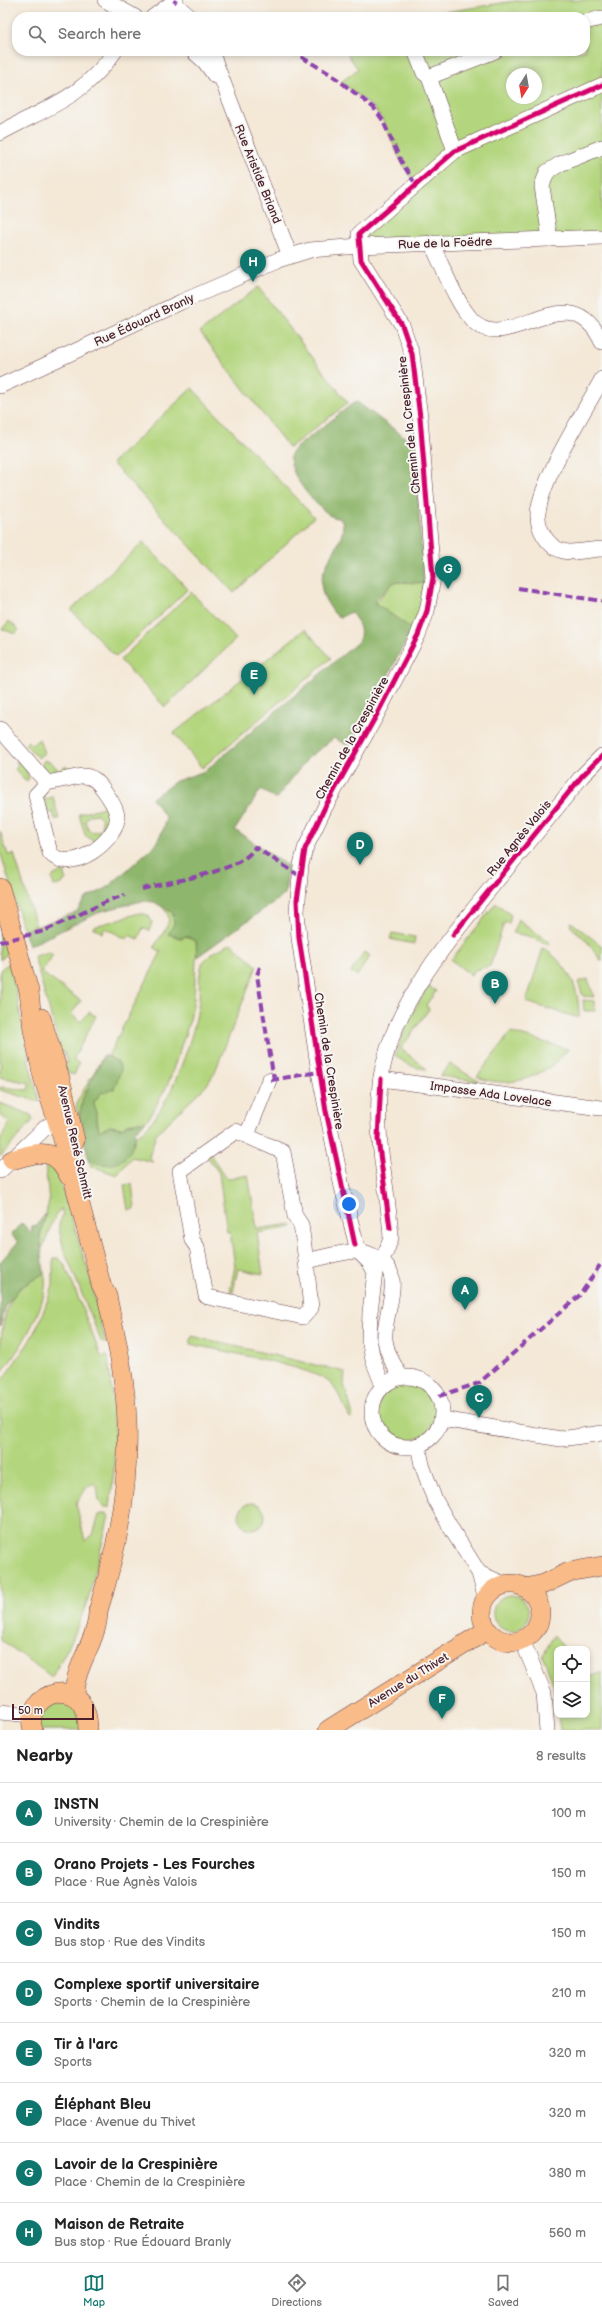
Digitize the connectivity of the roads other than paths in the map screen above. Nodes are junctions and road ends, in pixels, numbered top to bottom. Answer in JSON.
{"nodes":[{"id":1,"x":105,"y":0,"type":"edge"},
{"id":2,"x":175,"y":1,"type":"edge"},
{"id":3,"x":126,"y":12,"type":"edge"},
{"id":4,"x":160,"y":12,"type":"edge"},
{"id":5,"x":185,"y":12,"type":"edge"},
{"id":6,"x":602,"y":18,"type":"edge"},
{"id":7,"x":590,"y":21,"type":"edge"},
{"id":8,"x":112,"y":56,"type":"edge"},
{"id":9,"x":198,"y":56,"type":"edge"},
{"id":10,"x":213,"y":56,"type":"edge"},
{"id":11,"x":417,"y":56,"type":"edge"},
{"id":12,"x":482,"y":56,"type":"edge"},
{"id":13,"x":429,"y":77,"type":"junction"},
{"id":14,"x":602,"y":85,"type":"edge"},
{"id":15,"x":226,"y":92,"type":"junction"},
{"id":16,"x":0,"y":133,"type":"edge"},
{"id":17,"x":602,"y":147,"type":"edge"},
{"id":18,"x":455,"y":151,"type":"junction"},
{"id":19,"x":602,"y":237,"type":"edge"},
{"id":20,"x":550,"y":239,"type":"junction"},
{"id":21,"x":431,"y":243,"type":"junction"},
{"id":22,"x":359,"y":246,"type":"junction"},
{"id":23,"x":290,"y":256,"type":"junction"},
{"id":24,"x":602,"y":342,"type":"edge"},
{"id":25,"x":602,"y":379,"type":"edge"},
{"id":26,"x":0,"y":386,"type":"edge"},
{"id":27,"x":602,"y":549,"type":"edge"},
{"id":28,"x":0,"y":729,"type":"edge"},
{"id":29,"x":602,"y":756,"type":"edge"},
{"id":30,"x":47,"y":783,"type":"junction"},
{"id":31,"x":0,"y":888,"type":"edge"},
{"id":32,"x":381,"y":1079,"type":"junction"},
{"id":33,"x":269,"y":1080,"type":"dead end"},
{"id":34,"x":601,"y":1108,"type":"dead end"},
{"id":35,"x":64,"y":1119,"type":"junction"},
{"id":36,"x":247,"y":1135,"type":"junction"},
{"id":37,"x":6,"y":1166,"type":"edge"},
{"id":38,"x":79,"y":1200,"type":"junction"},
{"id":39,"x":358,"y":1251,"type":"junction"},
{"id":40,"x":306,"y":1261,"type":"junction"},
{"id":41,"x":377,"y":1264,"type":"junction"},
{"id":42,"x":107,"y":1296,"type":"junction"},
{"id":43,"x":401,"y":1377,"type":"junction"},
{"id":44,"x":383,"y":1386,"type":"junction"},
{"id":45,"x":442,"y":1419,"type":"junction"},
{"id":46,"x":602,"y":1433,"type":"edge"},
{"id":47,"x":418,"y":1445,"type":"junction"},
{"id":48,"x":596,"y":1568,"type":"edge"},
{"id":49,"x":479,"y":1573,"type":"junction"},
{"id":50,"x":504,"y":1584,"type":"junction"},
{"id":51,"x":527,"y":1588,"type":"junction"},
{"id":52,"x":484,"y":1601,"type":"junction"},
{"id":53,"x":540,"y":1606,"type":"junction"},
{"id":54,"x":98,"y":1611,"type":"junction"},
{"id":55,"x":487,"y":1630,"type":"junction"},
{"id":56,"x":522,"y":1640,"type":"junction"},
{"id":57,"x":54,"y":1693,"type":"junction"},
{"id":58,"x":74,"y":1696,"type":"junction"},
{"id":59,"x":0,"y":1712,"type":"edge"},
{"id":60,"x":32,"y":1722,"type":"edge"},
{"id":61,"x":88,"y":1730,"type":"edge"},
{"id":62,"x":328,"y":1730,"type":"edge"},
{"id":63,"x":547,"y":1730,"type":"edge"}],
"edges":[{"from":1,"to":3,"type":"street"},
{"from":2,"to":4,"type":"street"},
{"from":2,"to":5,"type":"street"},
{"from":6,"to":7,"type":"street"},
{"from":8,"to":16,"type":"street"},
{"from":9,"to":15,"type":"street","name":"Rue Aristide Briand"},
{"from":10,"to":15,"type":"street","name":"Rue Aristide Briand"},
{"from":11,"to":13,"type":"street"},
{"from":12,"to":13,"type":"street"},
{"from":13,"to":18,"type":"street"},
{"from":14,"to":18,"type":"street"},
{"from":15,"to":23,"type":"street","name":"Rue Aristide Briand"},
{"from":17,"to":20,"type":"street"},
{"from":18,"to":22,"type":"street"},
{"from":19,"to":20,"type":"street","name":"Rue de la Foëdre"},
{"from":20,"to":21,"type":"street","name":"Rue de la Foëdre"},
{"from":21,"to":22,"type":"street","name":"Rue de la Foëdre"},
{"from":21,"to":24,"type":"street"},
{"from":22,"to":23,"type":"street","name":"Rue de la Foëdre"},
{"from":22,"to":39,"type":"street","name":"Chemin de la Crespinière"},
{"from":23,"to":26,"type":"street","name":"Rue Édouard Branly"},
{"from":25,"to":27,"type":"street"},
{"from":28,"to":30,"type":"street"},
{"from":29,"to":32,"type":"street","name":"Rue Agnès Valois"},
{"from":30,"to":30,"type":"street"},
{"from":31,"to":35,"type":"main road","name":"Avenue René Schmitt"},
{"from":32,"to":34,"type":"street","name":"Impasse Ada Lovelace"},
{"from":32,"to":41,"type":"street","name":"Rue Agnès Valois"},
{"from":33,"to":36,"type":"street"},
{"from":35,"to":37,"type":"street"},
{"from":35,"to":38,"type":"main road","name":"Avenue René Schmitt"},
{"from":35,"to":42,"type":"main road","name":"Avenue René Schmitt"},
{"from":36,"to":40,"type":"street"},
{"from":36,"to":40,"type":"street"},
{"from":37,"to":38,"type":"main road"},
{"from":38,"to":42,"type":"main road","name":"Avenue René Schmitt"},
{"from":39,"to":40,"type":"street"},
{"from":39,"to":41,"type":"street"},
{"from":41,"to":43,"type":"street"},
{"from":41,"to":44,"type":"street"},
{"from":42,"to":54,"type":"main road","name":"Avenue René Schmitt"},
{"from":43,"to":44,"type":"street"},
{"from":43,"to":45,"type":"street"},
{"from":44,"to":47,"type":"street"},
{"from":45,"to":46,"type":"street"},
{"from":45,"to":47,"type":"street"},
{"from":47,"to":49,"type":"street"},
{"from":48,"to":51,"type":"main road"},
{"from":48,"to":53,"type":"main road"},
{"from":49,"to":50,"type":"street"},
{"from":49,"to":52,"type":"street"},
{"from":50,"to":51,"type":"main road"},
{"from":50,"to":52,"type":"main road"},
{"from":51,"to":53,"type":"main road"},
{"from":52,"to":55,"type":"main road"},
{"from":53,"to":56,"type":"main road"},
{"from":54,"to":57,"type":"main road","name":"Avenue René Schmitt"},
{"from":54,"to":58,"type":"main road","name":"Avenue René Schmitt"},
{"from":55,"to":56,"type":"main road"},
{"from":55,"to":62,"type":"main road","name":"Avenue du Thivet"},
{"from":56,"to":63,"type":"street"},
{"from":57,"to":58,"type":"main road"},
{"from":57,"to":60,"type":"main road"},
{"from":58,"to":61,"type":"main road"},
{"from":59,"to":60,"type":"street"}]}
